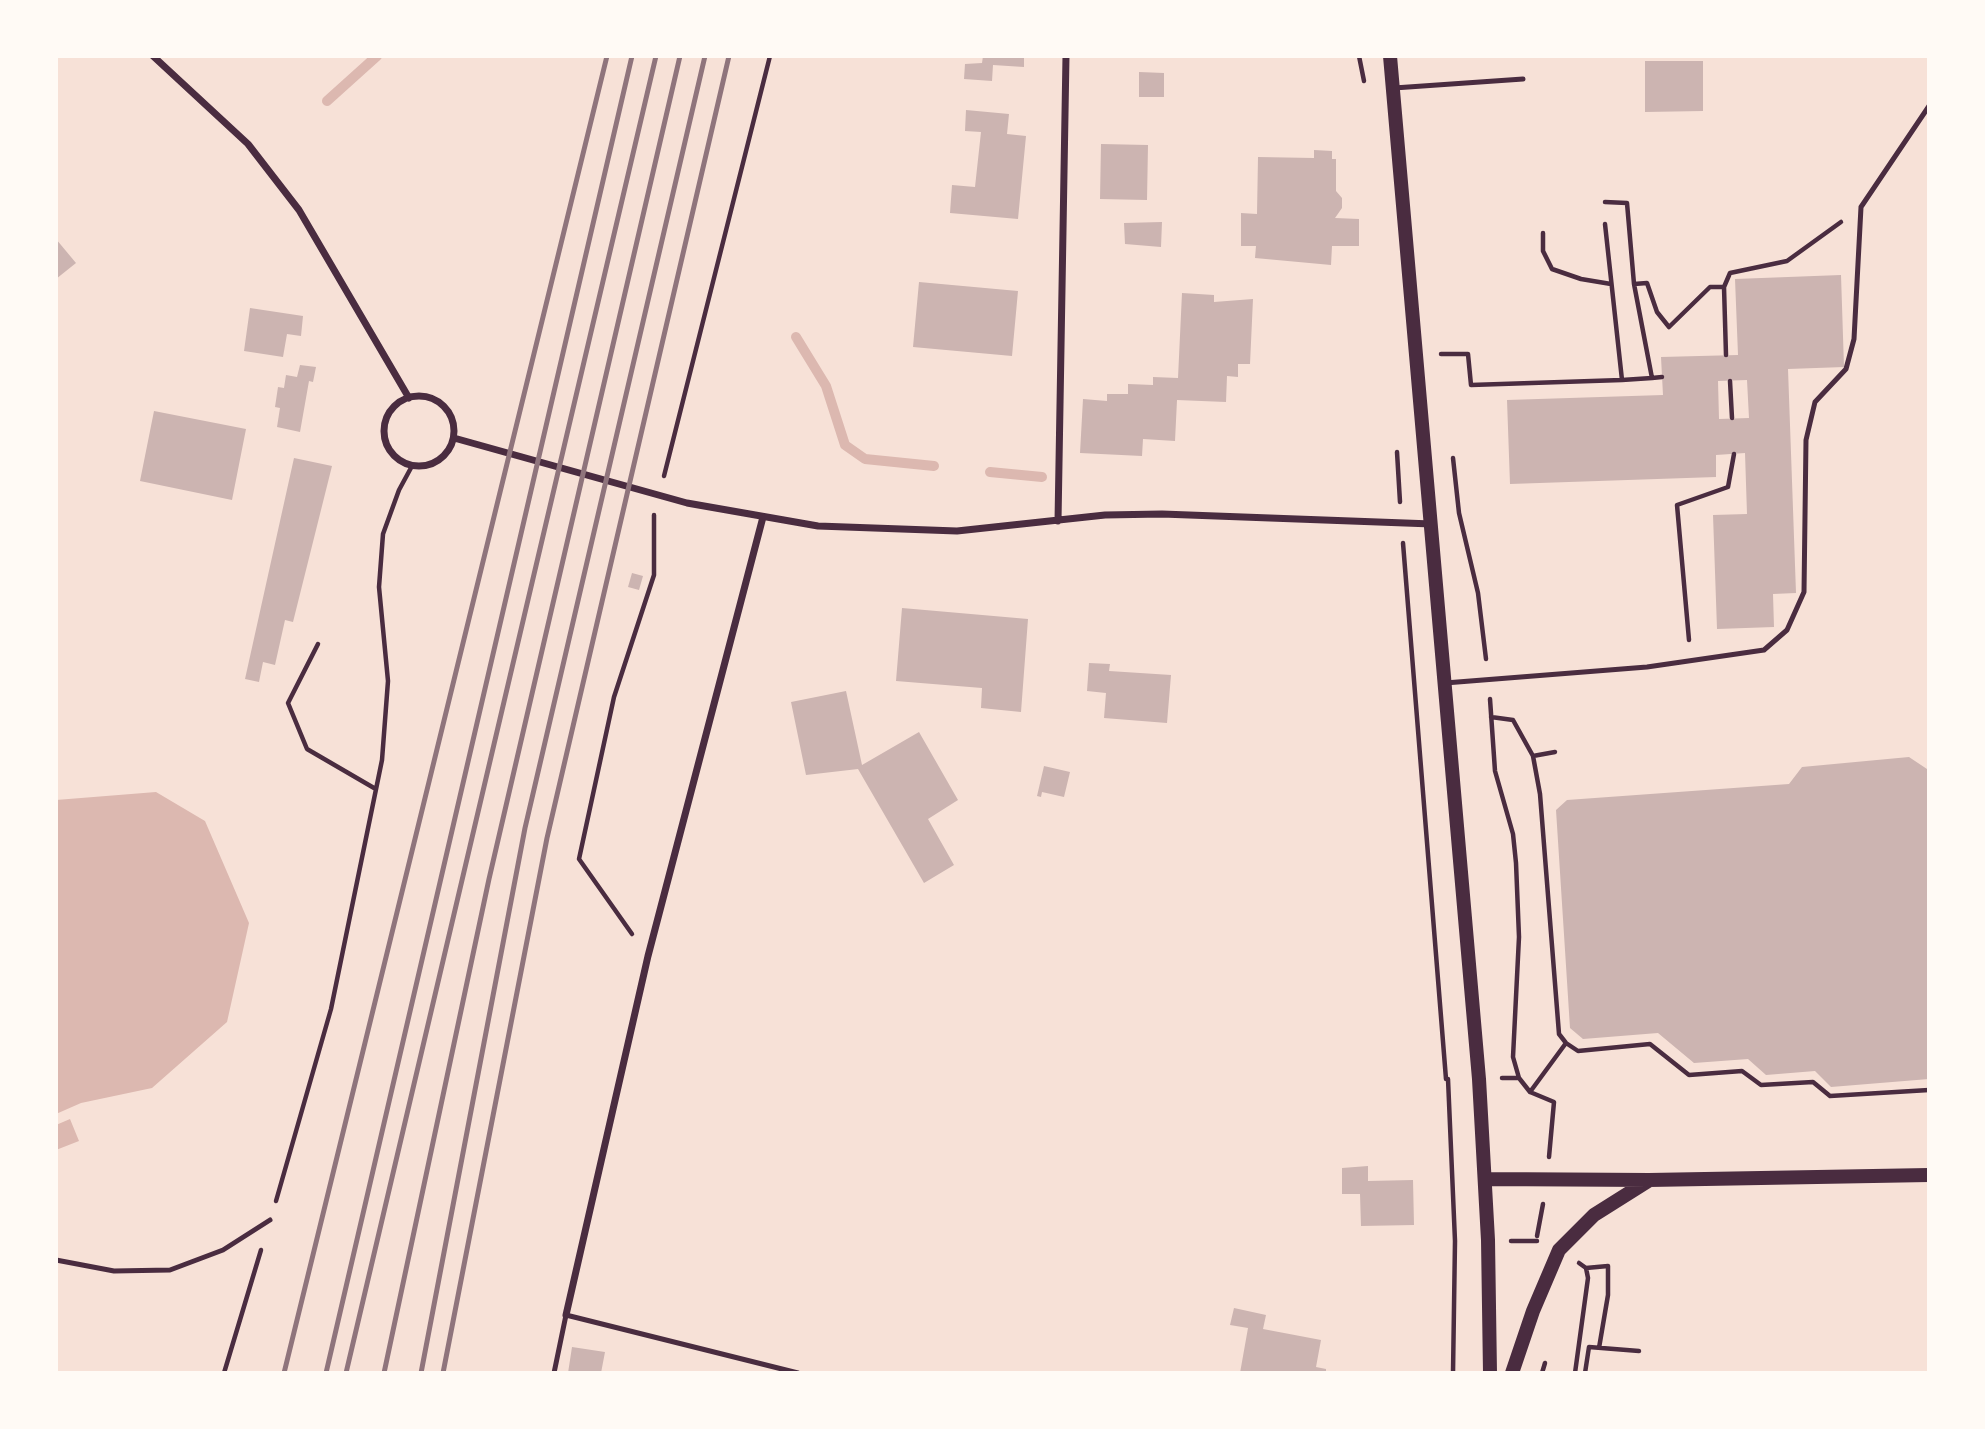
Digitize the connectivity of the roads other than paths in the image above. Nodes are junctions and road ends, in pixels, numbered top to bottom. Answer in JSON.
{"nodes":[{"id":1,"x":153,"y":56,"type":"edge"},
{"id":2,"x":1066,"y":56,"type":"edge"},
{"id":3,"x":1390,"y":56,"type":"edge"},
{"id":4,"x":1523,"y":79,"type":"dead end"},
{"id":5,"x":1394,"y":88,"type":"junction"},
{"id":6,"x":1929,"y":106,"type":"edge"},
{"id":7,"x":409,"y":398,"type":"junction"},
{"id":8,"x":454,"y":438,"type":"junction"},
{"id":9,"x":763,"y":517,"type":"junction"},
{"id":10,"x":1058,"y":521,"type":"junction"},
{"id":11,"x":1433,"y":524,"type":"junction"},
{"id":12,"x":1445,"y":683,"type":"junction"},
{"id":13,"x":1929,"y":1175,"type":"edge"},
{"id":14,"x":1485,"y":1179,"type":"junction"},
{"id":15,"x":1649,"y":1180,"type":"junction"},
{"id":16,"x":270,"y":1220,"type":"road end"},
{"id":17,"x":56,"y":1260,"type":"edge"},
{"id":18,"x":566,"y":1315,"type":"junction"},
{"id":19,"x":554,"y":1373,"type":"edge"},
{"id":20,"x":798,"y":1373,"type":"edge"},
{"id":21,"x":1490,"y":1373,"type":"edge"},
{"id":22,"x":1512,"y":1373,"type":"edge"}],
"edges":[{"from":1,"to":7,"type":"street"},
{"from":2,"to":10,"type":"street"},
{"from":3,"to":5,"type":"main road"},
{"from":4,"to":5,"type":"lane"},
{"from":5,"to":11,"type":"main road"},
{"from":6,"to":12,"type":"lane"},
{"from":7,"to":8,"type":"street"},
{"from":7,"to":8,"type":"street"},
{"from":8,"to":9,"type":"street"},
{"from":9,"to":10,"type":"street"},
{"from":9,"to":18,"type":"street"},
{"from":10,"to":11,"type":"street"},
{"from":11,"to":12,"type":"main road"},
{"from":12,"to":14,"type":"main road"},
{"from":13,"to":15,"type":"main road"},
{"from":14,"to":15,"type":"main road"},
{"from":14,"to":21,"type":"main road"},
{"from":15,"to":22,"type":"main road"},
{"from":16,"to":17,"type":"lane"},
{"from":18,"to":19,"type":"lane"},
{"from":18,"to":20,"type":"lane"}]}
